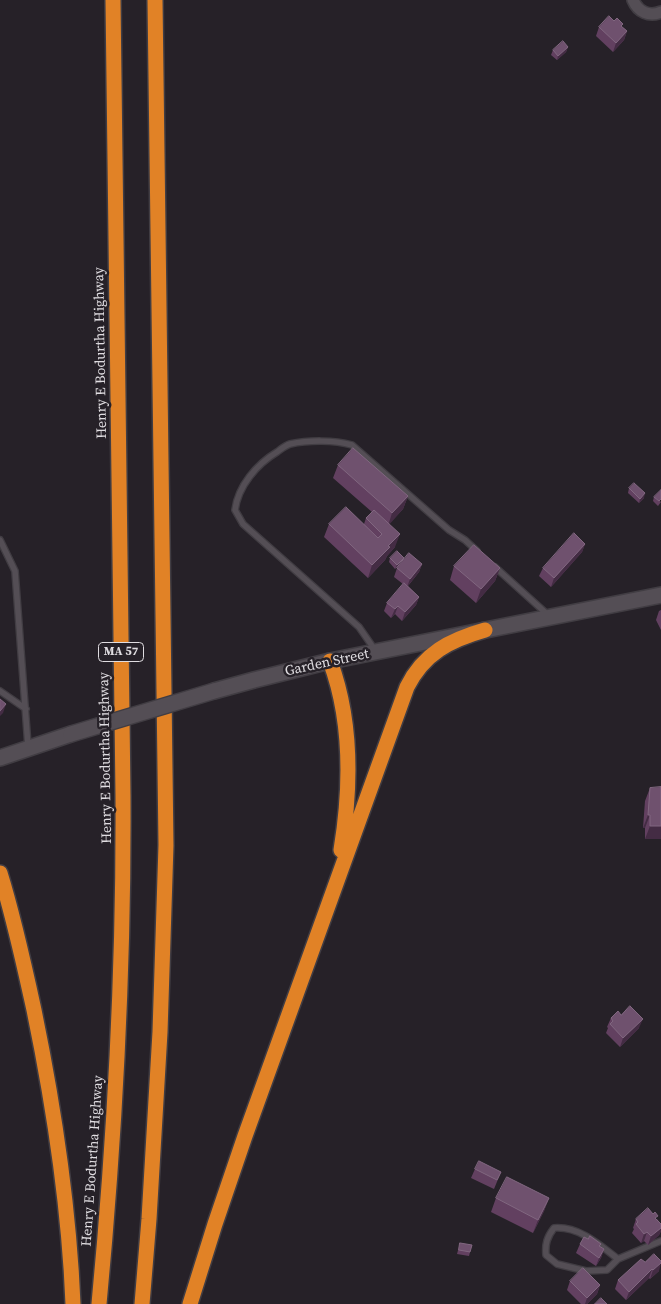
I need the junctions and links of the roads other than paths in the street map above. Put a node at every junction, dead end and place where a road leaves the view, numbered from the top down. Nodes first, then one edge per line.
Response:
1 (112, 0) edge
2 (155, 0) edge
3 (633, 0) edge
4 (661, 12) edge
5 (0, 540) edge
6 (485, 558) edge
7 (491, 564) edge
8 (661, 595) edge
9 (550, 617) junction
10 (485, 630) junction
11 (376, 652) junction
12 (330, 661) junction
13 (0, 692) edge
14 (26, 710) junction
15 (28, 747) junction
16 (0, 758) edge
17 (0, 873) edge
18 (0, 878) edge
19 (8, 898) junction
20 (324, 917) junction
21 (661, 1241) edge
22 (618, 1260) junction
23 (73, 1304) edge
24 (99, 1304) edge
25 (142, 1304) edge
26 (190, 1304) edge

1 - 24 highway, Henry E Bodurtha Highway / MA 57
2 - 25 highway, MA 57
3 - 4 street
5 - 14 lane
6 - 11 lane
7 - 9 lane
8 - 9 street, Garden Street
9 - 10 street, Garden Street
10 - 11 street, Garden Street
10 - 20 highway
11 - 12 street, Garden Street
12 - 15 street, Garden Street, bridge
12 - 20 highway
13 - 14 lane
14 - 15 lane
15 - 16 street, Garden Street
17 - 19 highway
18 - 19 highway
19 - 23 highway
20 - 26 highway
21 - 22 lane
22 - 22 lane

